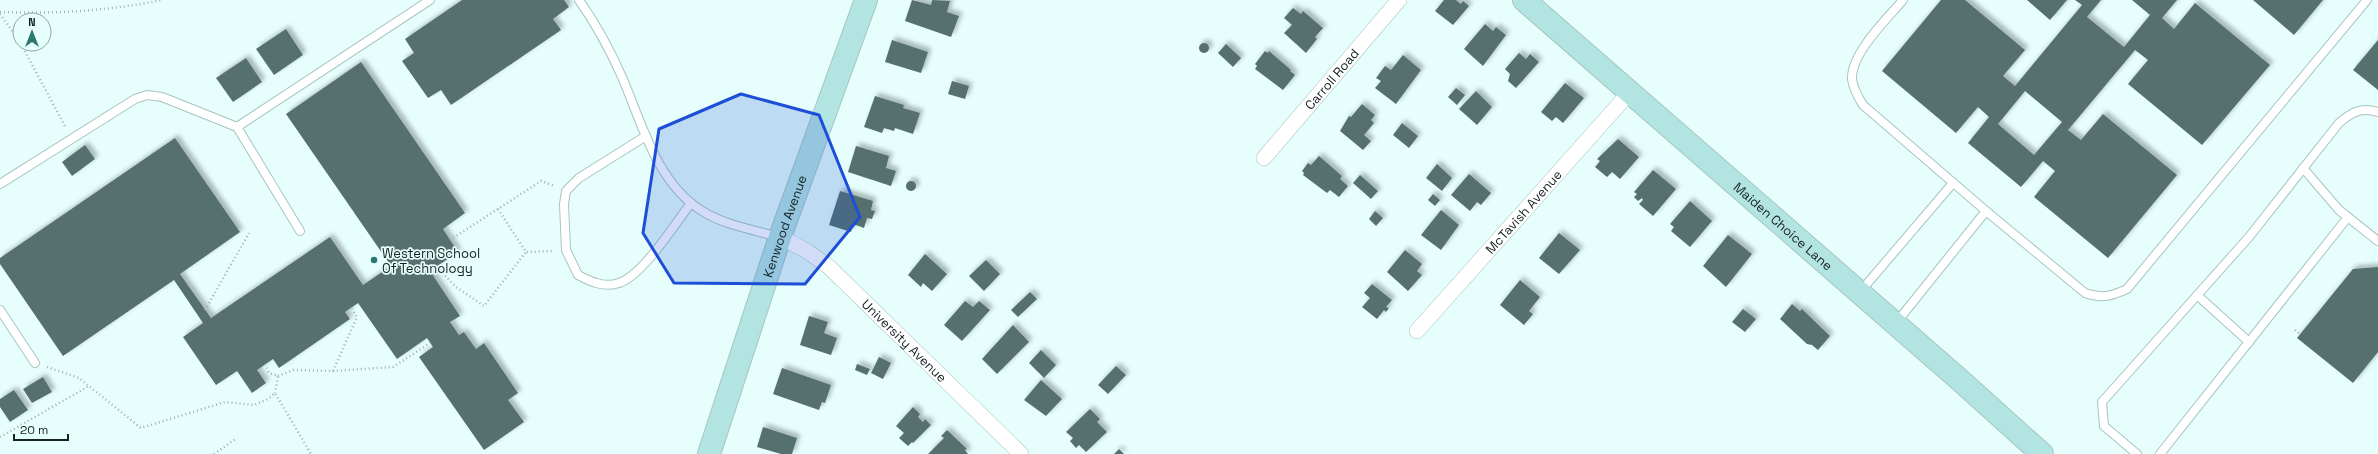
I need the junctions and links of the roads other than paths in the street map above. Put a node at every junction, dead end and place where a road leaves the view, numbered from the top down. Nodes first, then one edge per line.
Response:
1 (430, 0) edge
2 (579, 0) edge
3 (866, 0) edge
4 (1399, 0) edge
5 (1524, 0) edge
6 (1903, 0) edge
7 (2367, 0) edge
8 (1630, 92) junction
9 (2378, 112) edge
10 (237, 127) junction
11 (646, 136) junction
12 (1264, 158) dead end
13 (2303, 168) junction
14 (1953, 183) junction
15 (0, 184) edge
16 (691, 204) junction
17 (1986, 211) junction
18 (2348, 217) junction
19 (300, 231) dead end
20 (780, 237) junction
21 (2378, 241) edge
22 (1859, 292) junction
23 (2197, 295) junction
24 (0, 310) edge
25 (1895, 324) junction
26 (1417, 331) dead end
27 (2249, 342) junction
28 (35, 363) road end
29 (709, 454) edge
30 (1021, 454) edge
31 (2042, 454) edge
32 (2137, 454) edge
33 (2160, 454) edge

1 - 10 lane
2 - 11 lane
3 - 20 main road, Kenwood Avenue
4 - 12 street, Carroll Road
5 - 8 main road, Maiden Choice Lane
6 - 14 lane
7 - 17 lane
8 - 22 main road, Maiden Choice Lane
8 - 26 street, McTavish Avenue
9 - 13 lane
10 - 15 lane
10 - 19 lane
11 - 16 lane
11 - 16 lane
13 - 18 lane
13 - 23 lane
14 - 17 lane
14 - 22 lane
16 - 20 lane
17 - 25 lane
18 - 21 lane
18 - 27 lane
20 - 29 main road, Kenwood Avenue
20 - 30 street, University Avenue
22 - 25 main road, Maiden Choice Lane
23 - 27 lane
23 - 32 lane
24 - 28 lane
25 - 31 main road, Maiden Choice Lane
27 - 33 lane

